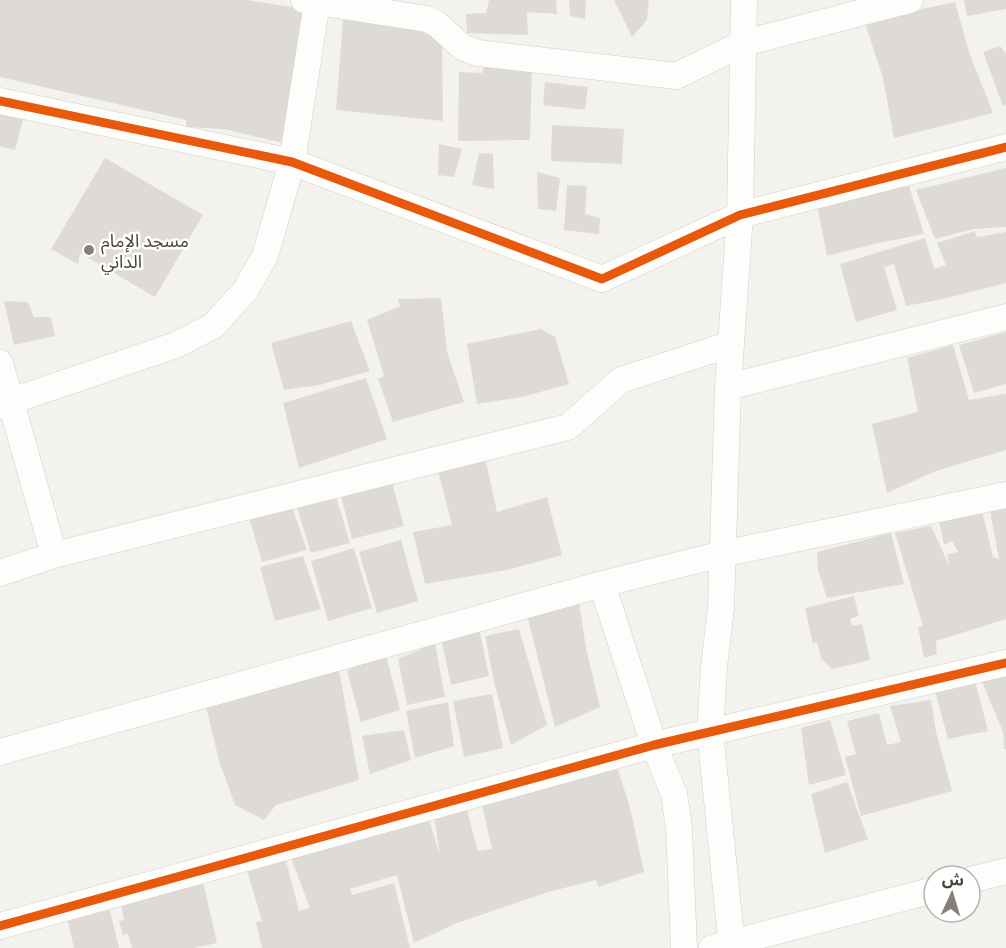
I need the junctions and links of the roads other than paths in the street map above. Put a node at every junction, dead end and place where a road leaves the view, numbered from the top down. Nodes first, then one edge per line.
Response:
1 (744, 0) edge
2 (910, 0) edge
3 (319, 1) edge
4 (744, 42) junction
5 (0, 101) edge
6 (1006, 147) edge
7 (292, 162) junction
8 (740, 215) junction
9 (1006, 317) edge
10 (731, 344) junction
11 (0, 363) edge
12 (728, 387) junction
13 (5, 404) edge
14 (1006, 495) edge
15 (722, 554) junction
16 (54, 555) junction
17 (0, 573) edge
18 (602, 584) junction
19 (1006, 663) edge
20 (710, 731) junction
21 (654, 745) junction
22 (0, 752) edge
23 (1006, 871) edge
24 (982, 877) edge
25 (922, 893) edge
26 (0, 926) edge
27 (0, 942) edge
28 (725, 946) edge
29 (2, 948) edge
30 (684, 948) edge

1 - 4 street
2 - 4 street
3 - 4 street
3 - 7 street
4 - 8 street
5 - 7 street
6 - 8 street
7 - 8 street
7 - 13 street
8 - 10 street
9 - 12 street
10 - 12 street
10 - 16 street
11 - 13 street
12 - 15 street
13 - 16 street
14 - 15 street
15 - 18 street
15 - 20 street
16 - 17 street
18 - 21 street
18 - 22 street
19 - 20 street
20 - 21 street
20 - 28 street
21 - 26 street
21 - 30 street
23 - 24 street
25 - 28 street
27 - 29 street

